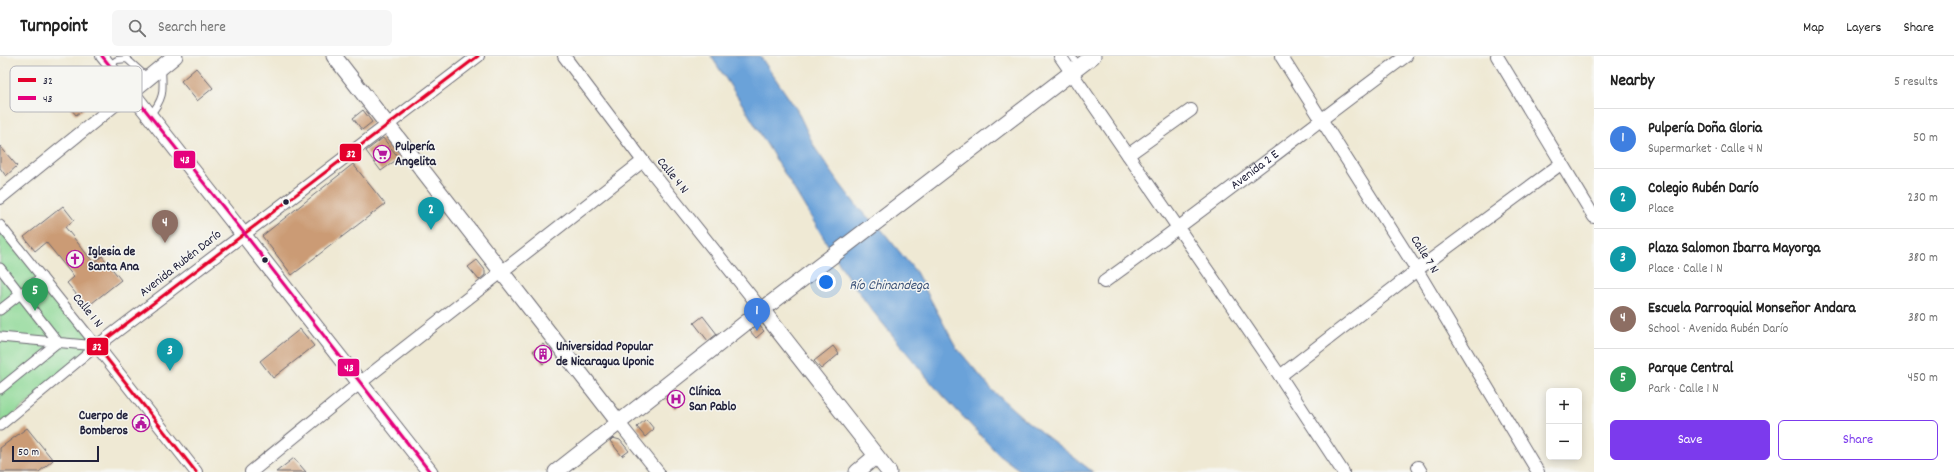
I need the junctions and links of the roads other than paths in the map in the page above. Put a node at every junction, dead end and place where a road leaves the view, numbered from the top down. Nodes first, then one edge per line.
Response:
1 (334, 56) edge
2 (478, 56) edge
3 (564, 56) edge
4 (1060, 56) edge
5 (1093, 56) edge
6 (1281, 56) edge
7 (1406, 56) edge
8 (1497, 56) edge
9 (127, 57) edge
10 (170, 59) edge
11 (106, 60) edge
12 (1075, 65) edge
13 (136, 66) edge
14 (142, 72) edge
15 (148, 78) junction
16 (142, 83) edge
17 (142, 106) edge
18 (1191, 110) dead end
19 (106, 112) edge
20 (150, 116) junction
21 (1321, 119) junction
22 (387, 125) junction
23 (1128, 155) junction
24 (643, 161) junction
25 (1562, 163) junction
26 (0, 198) edge
27 (1594, 217) edge
28 (0, 225) edge
29 (1178, 229) junction
30 (244, 233) junction
31 (0, 268) edge
32 (1416, 270) junction
33 (502, 271) junction
34 (42, 277) junction
35 (1104, 282) dead end
36 (20, 294) junction
37 (0, 310) edge
38 (762, 310) junction
39 (0, 337) edge
40 (58, 342) junction
41 (97, 346) junction
42 (1280, 376) junction
43 (361, 382) junction
44 (1, 385) edge
45 (619, 423) junction
46 (0, 426) edge
47 (876, 456) junction
48 (196, 472) edge
49 (251, 472) edge
50 (430, 472) edge
51 (556, 472) edge
52 (658, 472) edge
53 (857, 472) edge
54 (889, 472) edge
55 (1343, 472) edge
56 (1538, 472) edge

1 - 22 street
2 - 22 street, Avenida Rubén Darío
3 - 24 street, Calle 4 N
4 - 12 street
5 - 12 street
6 - 21 street, Calle 7 N
7 - 21 street, Avenida 2 E
8 - 25 street
9 - 11 lane
9 - 13 lane
10 - 15 street
10 - 20 lane
12 - 23 street
12 - 38 street
14 - 15 lane
15 - 16 street
17 - 20 street
18 - 23 street
19 - 26 street
20 - 30 street
21 - 29 street, Avenida 2 E
21 - 32 street, Calle 7 N
22 - 30 street, Avenida Rubén Darío
22 - 33 street
23 - 29 street
24 - 33 street
24 - 38 street, Calle 4 N
25 - 27 street
25 - 32 street
28 - 34 street, Calle 1 N
29 - 35 street, Avenida 2 E
29 - 42 street
30 - 41 street, Avenida Rubén Darío
30 - 43 street
31 - 36 street
32 - 42 street
32 - 56 street, Calle 7 N
33 - 43 street
33 - 45 street
34 - 36 street
34 - 41 street, Calle 1 N
36 - 37 street
36 - 40 street
38 - 45 street
38 - 47 street
39 - 40 street
40 - 41 street
40 - 44 street
41 - 46 street, Avenida Rubén Darío
41 - 48 street, Calle 1 N
42 - 55 street
43 - 49 street
43 - 50 street
45 - 51 street
45 - 52 street
47 - 53 street
47 - 54 street

